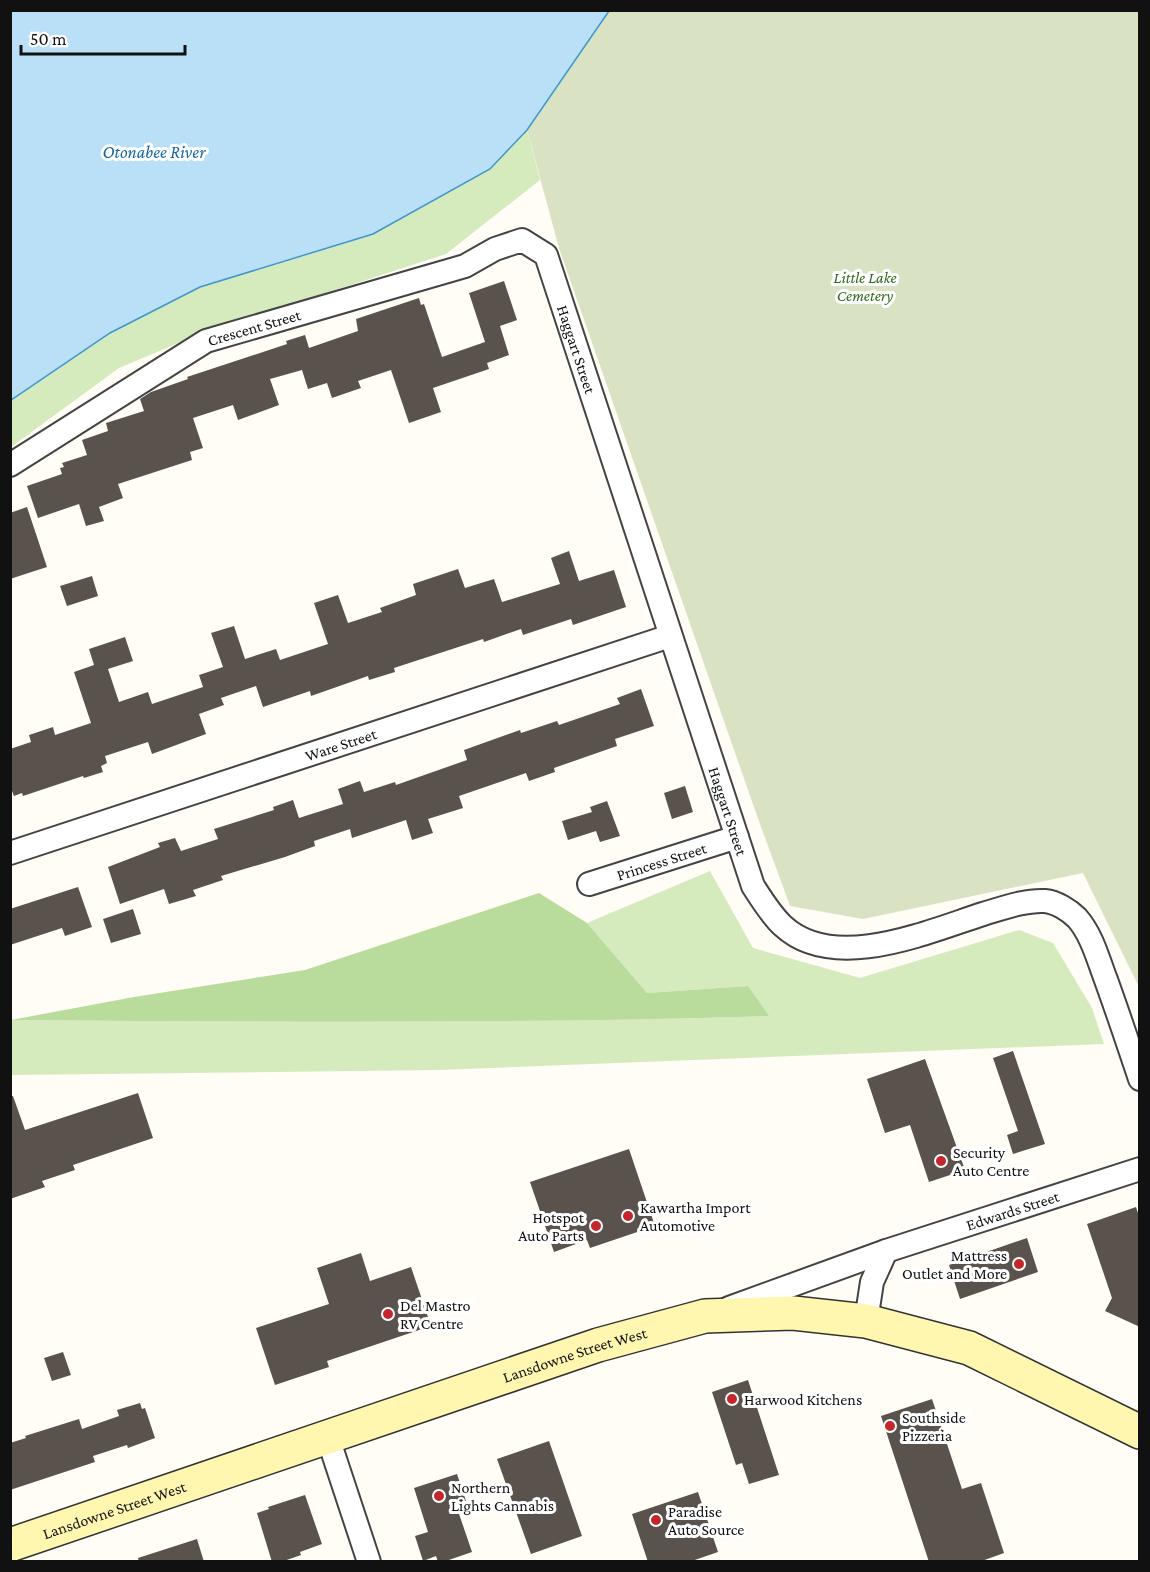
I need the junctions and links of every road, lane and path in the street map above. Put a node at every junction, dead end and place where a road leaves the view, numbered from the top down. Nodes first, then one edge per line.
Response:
1 (522, 240) joint
2 (10, 465) edge
3 (670, 636) junction
4 (737, 837) junction
5 (10, 853) edge
6 (589, 884) dead end
7 (1140, 1079) edge
8 (1140, 1169) edge
9 (886, 1251) junction
10 (705, 1316) junction
11 (866, 1321) junction
12 (1140, 1432) edge
13 (328, 1438) junction
14 (10, 1545) edge
15 (369, 1562) edge

1 - 2 street, Crescent Street
1 - 3 street, Haggart Street
3 - 4 street, Haggart Street
3 - 5 street, Ware Street
4 - 6 street, Princess Street
4 - 7 street, Haggart Street
8 - 9 street, Edwards Street
9 - 10 street, Edwards Street
9 - 11 street
10 - 11 main road, Lansdowne Street West
10 - 13 main road, Lansdowne Street West
11 - 12 main road, Lansdowne Street West
13 - 14 main road, Lansdowne Street West
13 - 15 street

